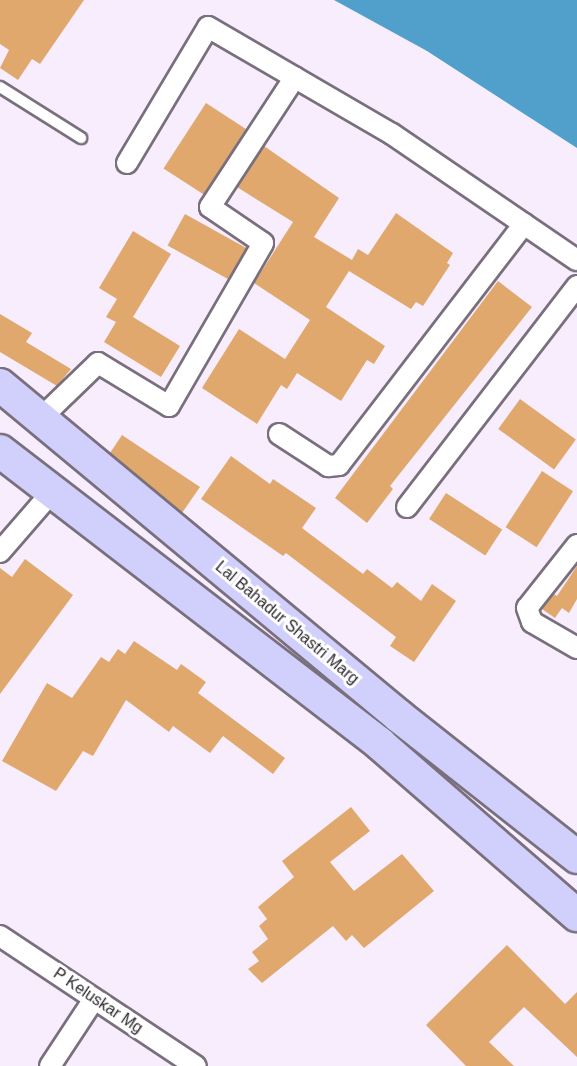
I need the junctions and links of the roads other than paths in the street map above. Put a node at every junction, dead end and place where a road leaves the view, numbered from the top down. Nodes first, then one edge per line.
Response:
1 (295, 77) junction
2 (0, 87) edge
3 (81, 138) dead end
4 (127, 163) dead end
5 (524, 224) junction
6 (577, 260) edge
7 (577, 286) edge
8 (0, 385) edge
9 (47, 423) junction
10 (279, 434) dead end
11 (0, 451) edge
12 (25, 471) junction
13 (52, 492) junction
14 (407, 507) dead end
15 (577, 545) edge
16 (0, 552) edge
17 (577, 648) edge
18 (400, 717) junction
19 (380, 744) junction
20 (577, 857) edge
21 (577, 915) edge
22 (1, 938) edge
23 (94, 999) junction
24 (50, 1066) edge
25 (196, 1066) edge

1 - 4 street
1 - 5 street
1 - 9 street
2 - 3 lane
5 - 6 street
5 - 10 street
7 - 14 street
8 - 9 main road, Lal Bahadur Shastri Marg
9 - 12 main road
9 - 18 main road, Lal Bahadur Shastri Marg
11 - 12 main road
12 - 13 main road
13 - 16 street
13 - 19 main road
15 - 17 street
18 - 19 main road
18 - 20 main road, Lal Bahadur Shastri Marg
19 - 21 main road
22 - 23 street, P Keluskar Mg
23 - 24 street
23 - 25 street, P Keluskar Mg

